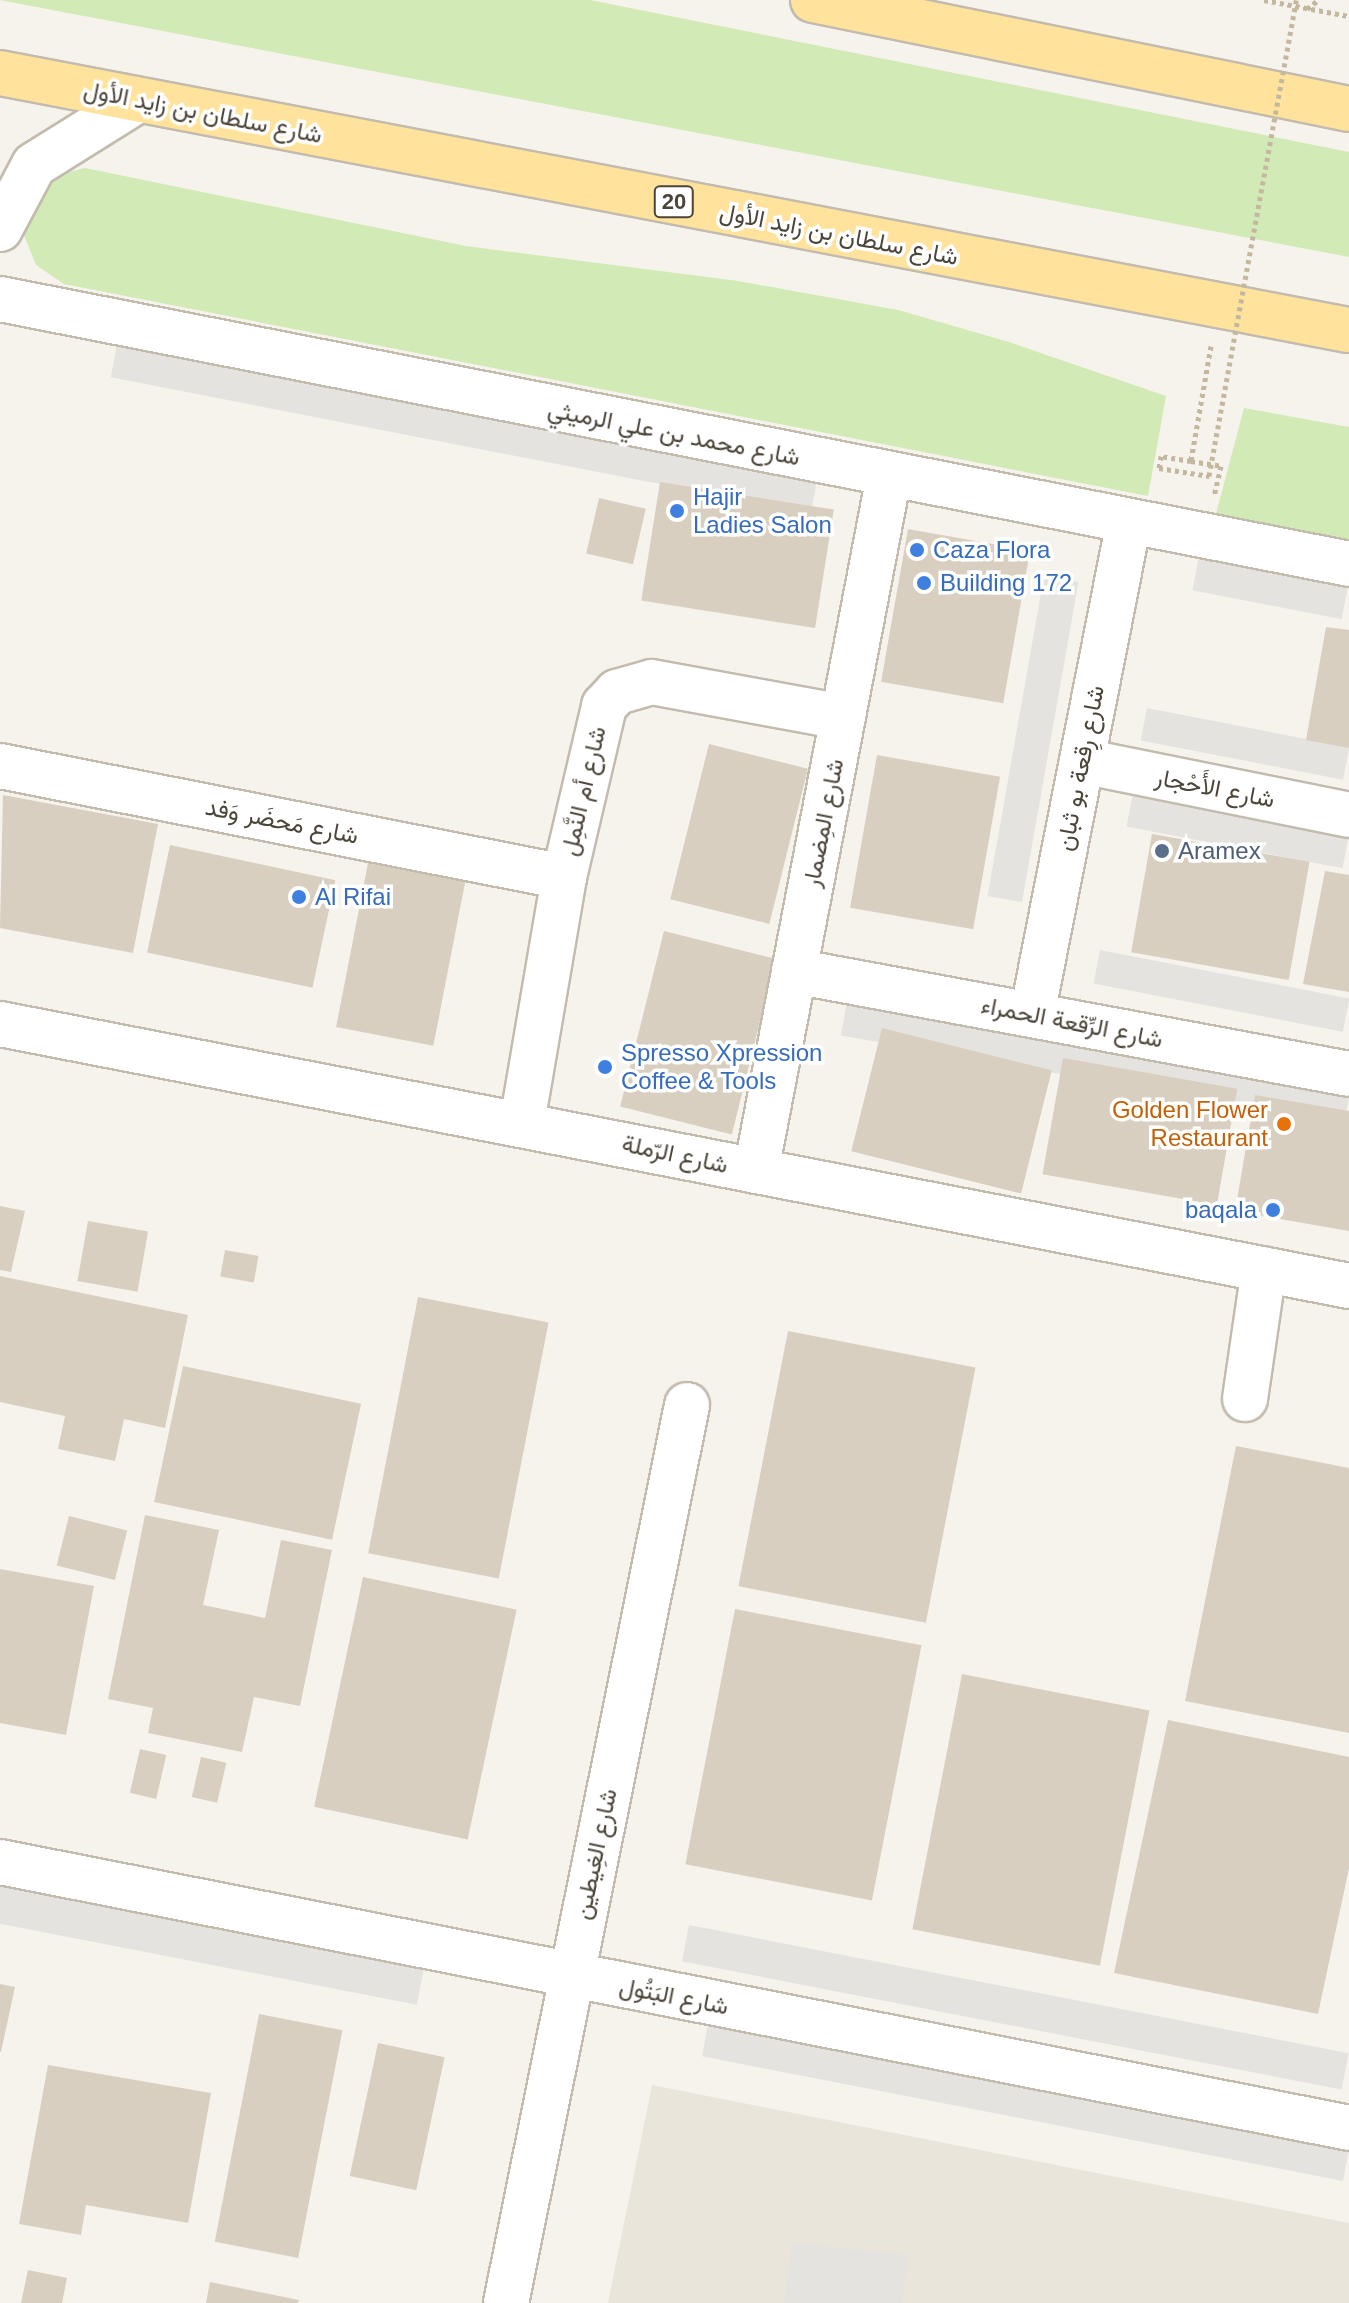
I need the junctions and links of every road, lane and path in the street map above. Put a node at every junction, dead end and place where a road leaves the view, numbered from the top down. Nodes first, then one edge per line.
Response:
1 (813, 0) edge
2 (1264, 0) edge
3 (1296, 0) edge
4 (1318, 0) edge
5 (1307, 9) junction
6 (1349, 16) edge
7 (0, 73) edge
8 (138, 100) junction
9 (1349, 109) edge
10 (0, 229) edge
11 (0, 299) edge
12 (1218, 305) junction
13 (1349, 330) edge
14 (1191, 461) junction
15 (889, 476) junction
16 (1129, 521) junction
17 (1205, 536) junction
18 (1349, 564) edge
19 (843, 717) junction
20 (1082, 761) junction
21 (0, 766) edge
22 (1349, 815) edge
23 (564, 877) junction
24 (794, 971) junction
25 (1032, 1015) junction
26 (0, 1024) edge
27 (1349, 1074) edge
28 (522, 1123) junction
29 (756, 1171) junction
30 (1264, 1269) junction
31 (1349, 1286) edge
32 (1245, 1399) dead end
33 (687, 1405) dead end
34 (0, 1862) edge
35 (570, 1976) junction
36 (1349, 2128) edge
37 (506, 2303) edge

1 - 9 main road
2 - 5 path
3 - 14 path, bridge
4 - 5 path
5 - 6 path
7 - 8 main road, شارع سلطان بن زايد الأول / 20
8 - 10 street
8 - 12 main road, شارع سلطان بن زايد الأول / 20
11 - 15 street, شارع محمد بن علي الرميثي
12 - 13 main road, شارع سلطان بن زايد الأول / 20
12 - 14 path
14 - 17 path
15 - 16 street, شارع محمد بن علي الرميثي
15 - 19 street, شارع المِضمار
16 - 17 street, شارع محمد بن علي الرميثي
16 - 20 street, شارع رِقعة بو ثبان
17 - 18 street, شارع محمد بن علي الرميثي
19 - 23 street, شارع أم النَّمِل
19 - 24 street, شارع المِضمار
20 - 22 street, شارع الأَحْجار
20 - 25 street, شارع رِقعة بو ثبان
21 - 23 street, شارع مَحضَر وَفد
23 - 28 street, شارع أم النَّمِل
24 - 25 street, شارع الرِّقعة الحمراء
24 - 29 street, شارع المِضمار
25 - 27 street, شارع الرِّقعة الحمراء
26 - 28 street, شارع الرّملة
28 - 29 street, شارع الرّملة
29 - 30 street, شارع الرّملة
30 - 31 street, شارع الرّملة
30 - 32 street
33 - 35 street, شارع الغِيطين
34 - 35 street, شارع البَتُول
35 - 36 street, شارع البَتُول
35 - 37 street, شارع الغِيطين

